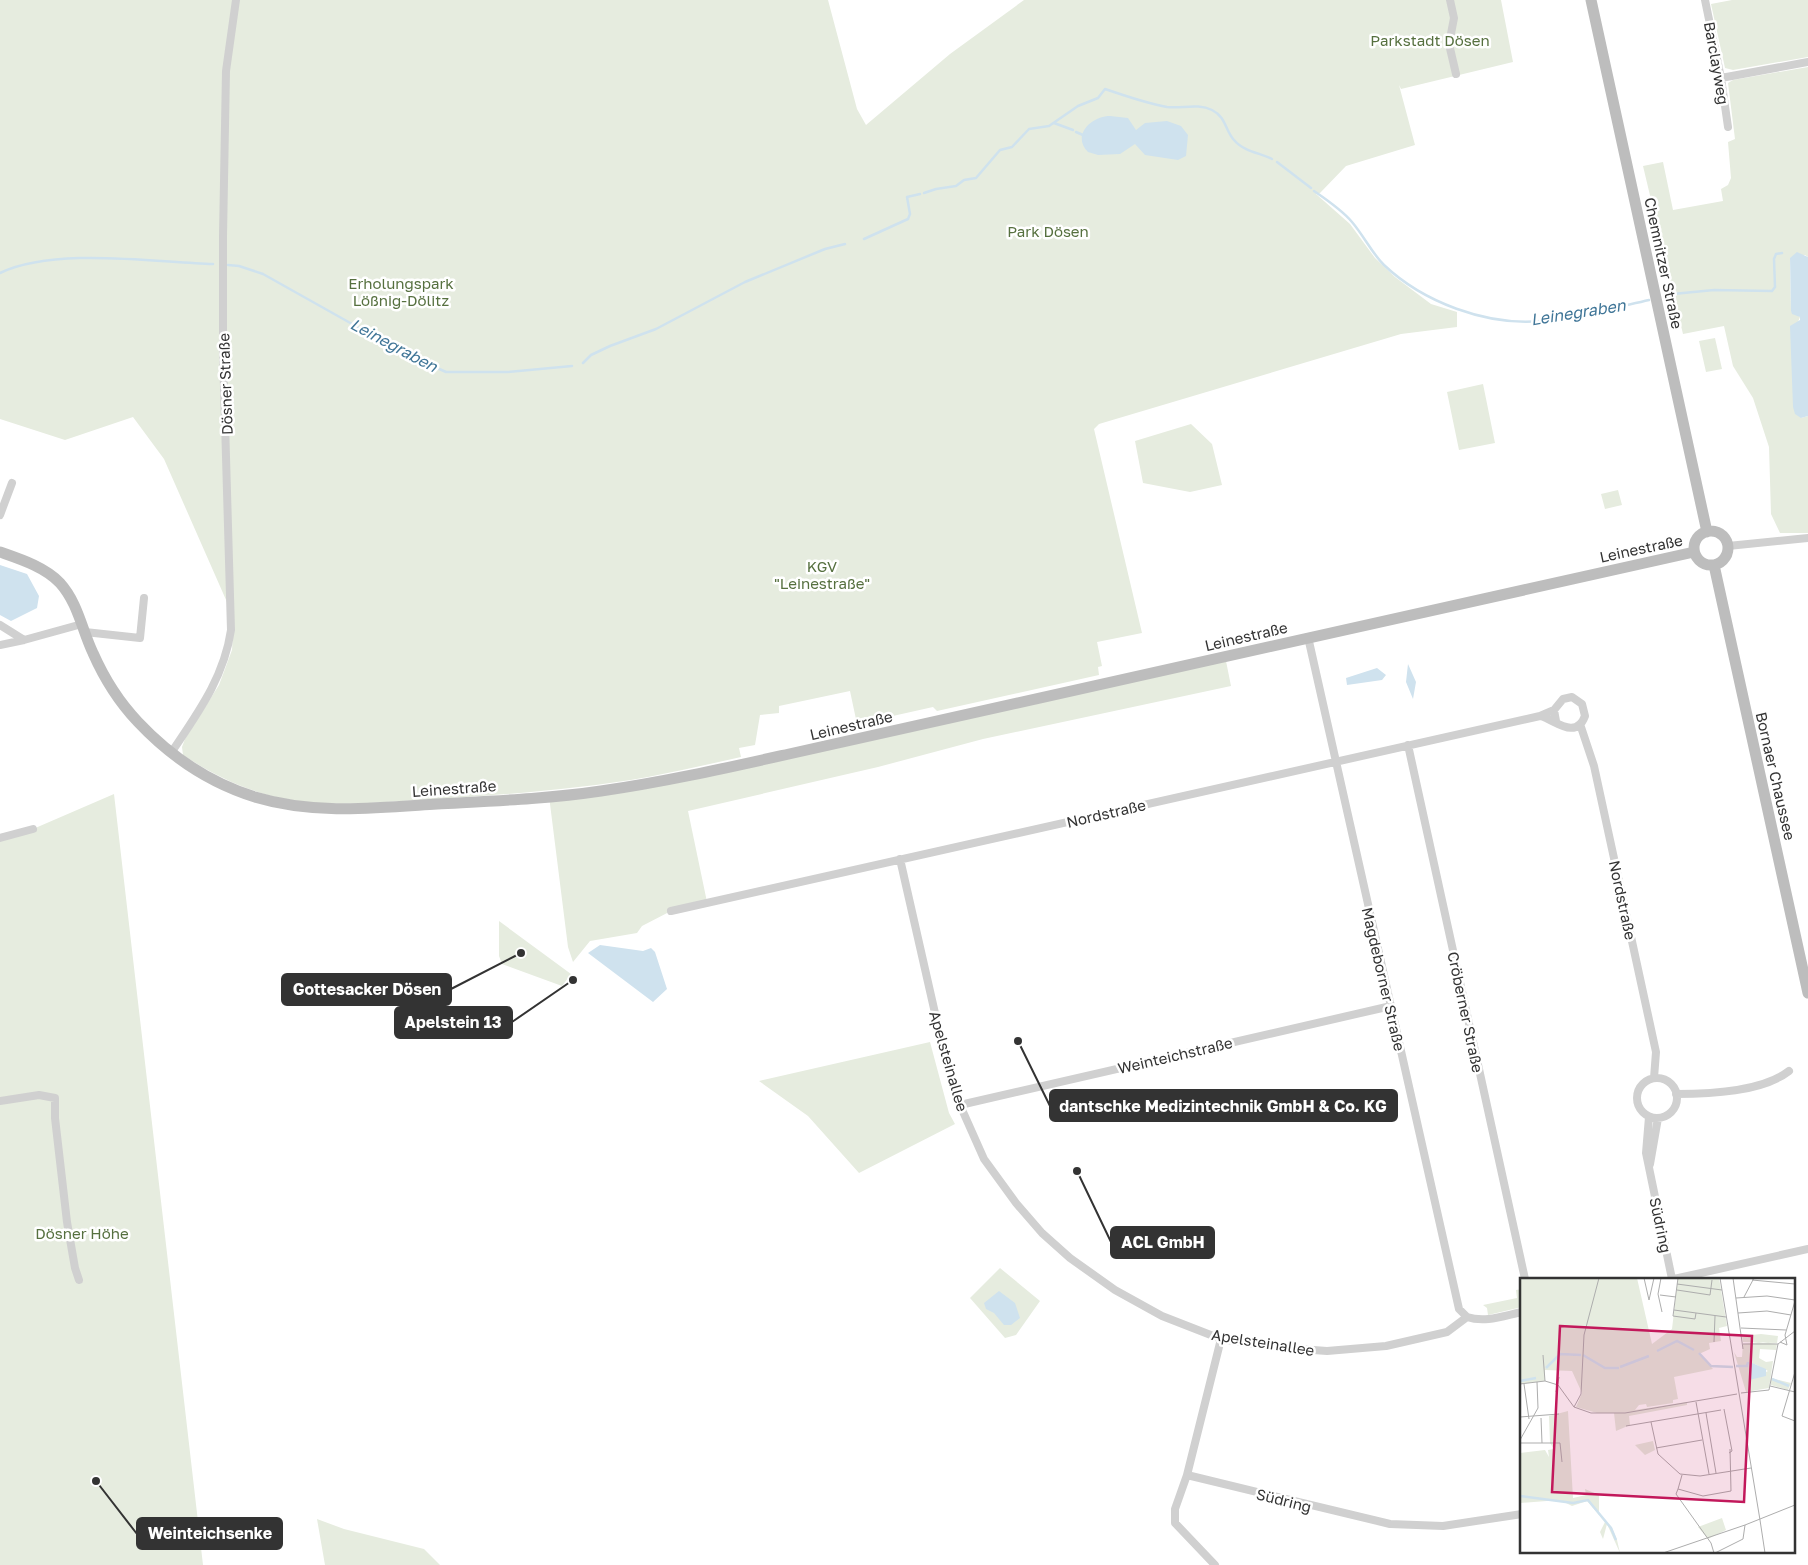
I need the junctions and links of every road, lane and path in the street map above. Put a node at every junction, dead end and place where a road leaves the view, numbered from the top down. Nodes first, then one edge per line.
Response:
1 (236, 0) edge
2 (1450, 0) edge
3 (1591, 0) edge
4 (1705, 0) edge
5 (1808, 62) edge
6 (1456, 74) dead end
7 (1721, 78) junction
8 (1728, 127) dead end
9 (12, 483) dead end
10 (0, 515) edge
11 (1707, 532) junction
12 (1808, 538) edge
13 (1728, 546) junction
14 (0, 552) edge
15 (1694, 552) junction
16 (1714, 565) junction
17 (144, 598) dead end
18 (0, 626) edge
19 (83, 628) junction
20 (1308, 638) junction
21 (24, 640) junction
22 (0, 645) edge
23 (1554, 710) junction
24 (1541, 716) junction
25 (1556, 721) junction
26 (1580, 724) junction
27 (1408, 745) junction
28 (171, 753) junction
29 (1335, 761) junction
30 (33, 829) dead end
31 (0, 838) edge
32 (900, 859) junction
33 (670, 911) dead end
34 (1808, 993) edge
35 (1391, 1006) junction
36 (1789, 1071) dead end
37 (1654, 1078) junction
38 (1676, 1094) junction
39 (0, 1101) edge
40 (960, 1105) junction
41 (1648, 1117) junction
42 (1658, 1118) junction
43 (1649, 1171) junction
44 (1808, 1249) edge
45 (1525, 1278) edge
46 (1673, 1278) edge
47 (1678, 1278) edge
48 (79, 1280) dead end
49 (1520, 1312) edge
50 (1467, 1317) junction
51 (1221, 1339) junction
52 (1187, 1475) junction
53 (1520, 1514) edge
54 (1215, 1565) edge

1 - 28 street, Dösner Straße
2 - 6 street
3 - 11 main road, Chemnitzer Straße
4 - 7 street, Barclayweg
5 - 7 street
7 - 8 street, Barclayweg
9 - 10 street
11 - 13 main road
11 - 15 main road
12 - 13 street
13 - 16 main road
14 - 19 main road, Leinestraße
15 - 16 main road
15 - 20 main road, Leinestraße
16 - 34 main road, Bornaer Chaussee
17 - 19 street
18 - 21 street
19 - 21 street
19 - 28 main road, Leinestraße
20 - 28 main road, Leinestraße
20 - 29 street, Magdeborner Straße
21 - 22 street
23 - 24 street, Nordstraße
23 - 25 street
23 - 26 street, Nordstraße
24 - 25 street
24 - 27 street, Nordstraße
25 - 26 street
26 - 37 street, Nordstraße
27 - 29 street, Nordstraße
27 - 45 street, Cröberner Straße
29 - 32 street, Nordstraße
29 - 35 street, Magdeborner Straße
30 - 31 street
32 - 33 street, Nordstraße
32 - 40 street, Apelsteinallee
35 - 40 street, Weinteichstraße
35 - 50 street, Magdeborner Straße
36 - 38 street
37 - 38 street
37 - 41 street
38 - 42 street
39 - 48 street
40 - 51 street, Apelsteinallee
41 - 42 street
41 - 43 street, Südring
42 - 43 street, Südring
43 - 46 street, Südring
44 - 47 street
49 - 50 street
50 - 51 street, Apelsteinallee
51 - 52 street
52 - 53 street, Südring
52 - 54 street

